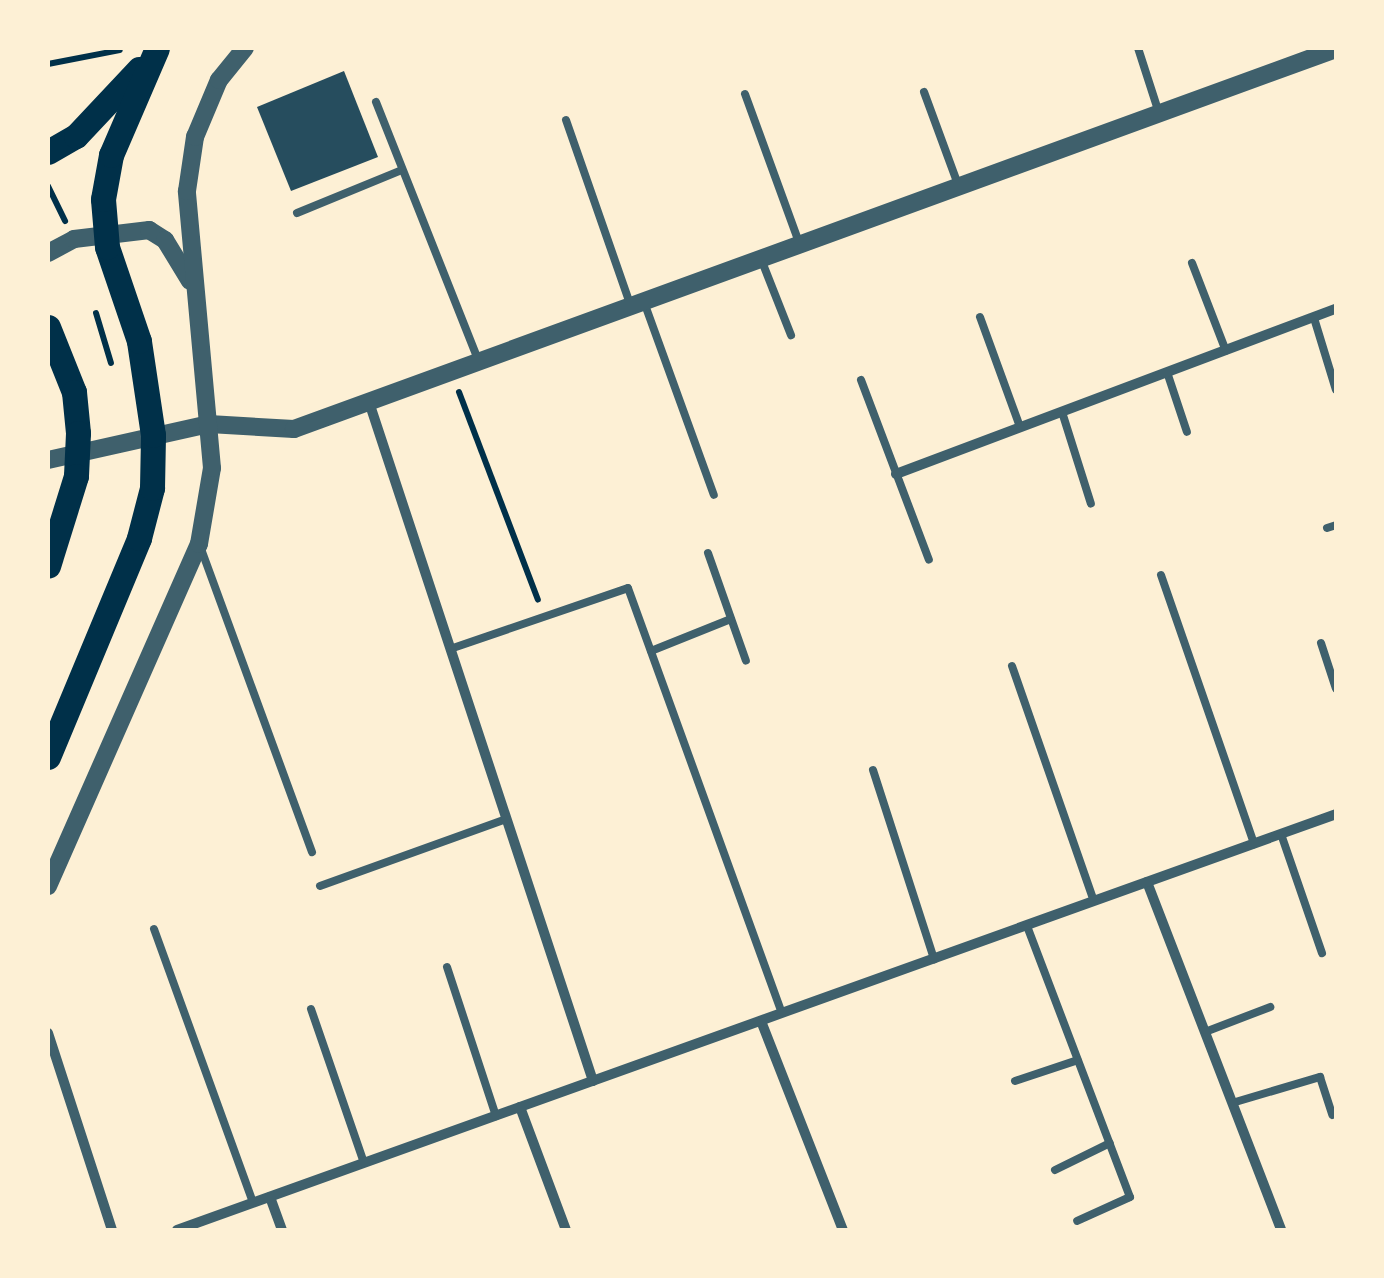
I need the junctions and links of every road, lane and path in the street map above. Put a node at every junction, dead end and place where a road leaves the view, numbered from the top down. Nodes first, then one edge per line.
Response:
1 (155, 48) edge
2 (246, 48) edge
3 (1138, 48) edge
4 (1336, 49) edge
5 (924, 92) dead end
6 (745, 94) dead end
7 (376, 102) dead end
8 (1159, 114) junction
9 (566, 120) dead end
10 (48, 152) edge
11 (402, 170) junction
12 (958, 187) junction
13 (297, 213) dead end
14 (800, 245) junction
15 (48, 253) edge
16 (761, 259) junction
17 (1192, 263) dead end
18 (193, 286) junction
19 (637, 304) junction
20 (1336, 309) edge
21 (980, 317) dead end
22 (1314, 318) junction
23 (48, 327) edge
24 (791, 335) dead end
25 (1226, 350) junction
26 (478, 362) junction
27 (451, 372) junction
28 (1167, 372) junction
29 (860, 380) dead end
30 (1336, 390) edge
31 (368, 402) junction
32 (1062, 412) junction
33 (209, 424) junction
34 (1020, 427) junction
35 (1187, 432) dead end
36 (48, 460) edge
37 (896, 474) junction
38 (714, 495) dead end
39 (1091, 504) dead end
40 (199, 544) junction
41 (708, 553) dead end
42 (929, 560) dead end
43 (48, 566) edge
44 (1160, 575) dead end
45 (544, 617) junction
46 (731, 619) junction
47 (1321, 644) dead end
48 (450, 648) junction
49 (651, 651) junction
50 (746, 662) dead end
51 (1012, 666) dead end
52 (1336, 689) edge
53 (48, 758) edge
54 (873, 770) dead end
55 (1336, 814) edge
56 (506, 819) junction
57 (1282, 834) junction
58 (1254, 844) junction
59 (312, 852) dead end
60 (1147, 882) junction
61 (48, 886) edge
62 (320, 886) dead end
63 (1094, 901) junction
64 (1027, 926) junction
65 (154, 930) dead end
66 (1322, 953) dead end
67 (934, 959) junction
68 (448, 967) dead end
69 (1270, 1007) dead end
70 (311, 1010) dead end
71 (782, 1013) junction
72 (761, 1021) junction
73 (1204, 1032) junction
74 (48, 1033) edge
75 (1078, 1060) junction
76 (593, 1081) junction
77 (1016, 1082) dead end
78 (1232, 1103) junction
79 (520, 1107) junction
80 (1332, 1114) dead end
81 (496, 1116) junction
82 (1110, 1144) junction
83 (364, 1163) junction
84 (1054, 1170) dead end
85 (270, 1197) junction
86 (253, 1203) junction
87 (1077, 1222) dead end
88 (112, 1230) edge
89 (177, 1230) edge
90 (282, 1230) edge
91 (566, 1230) edge
92 (844, 1230) edge
93 (1280, 1230) edge

1 - 10 main road
1 - 53 main road
2 - 18 street
3 - 8 lane
4 - 8 street
5 - 12 lane
6 - 14 lane
7 - 11 lane
8 - 12 street
9 - 19 lane
11 - 13 lane
11 - 26 lane
12 - 14 street
14 - 16 street
15 - 18 street
16 - 19 street
16 - 24 lane
17 - 25 lane
18 - 33 street
19 - 26 street
19 - 38 lane
20 - 22 street
21 - 34 lane
22 - 25 street
22 - 30 lane
23 - 43 main road
25 - 28 street
26 - 27 street
27 - 31 street
27 - 45 path
28 - 32 street
28 - 35 lane
29 - 37 lane
31 - 33 street
31 - 48 street
32 - 34 street
32 - 39 lane
33 - 36 street
33 - 40 street
34 - 37 street
37 - 42 lane
40 - 59 lane
40 - 61 street
41 - 46 lane
44 - 58 lane
45 - 48 lane
45 - 49 lane
46 - 49 lane
46 - 50 lane
47 - 52 lane
48 - 56 street
49 - 71 lane
51 - 63 lane
54 - 67 lane
55 - 57 street
56 - 62 lane
56 - 76 street
57 - 58 street
57 - 66 lane
58 - 60 street
60 - 63 street
60 - 73 street
63 - 64 street
64 - 67 street
64 - 75 lane
65 - 86 lane
67 - 71 street
68 - 81 lane
69 - 73 lane
70 - 83 lane
71 - 72 street
72 - 76 street
72 - 92 street
73 - 78 street
74 - 88 street
75 - 77 lane
75 - 82 lane
76 - 79 street
78 - 80 lane
78 - 93 street
79 - 81 street
79 - 91 street
81 - 83 street
82 - 84 lane
82 - 87 lane
83 - 85 street
85 - 86 street
85 - 90 street
86 - 89 street

